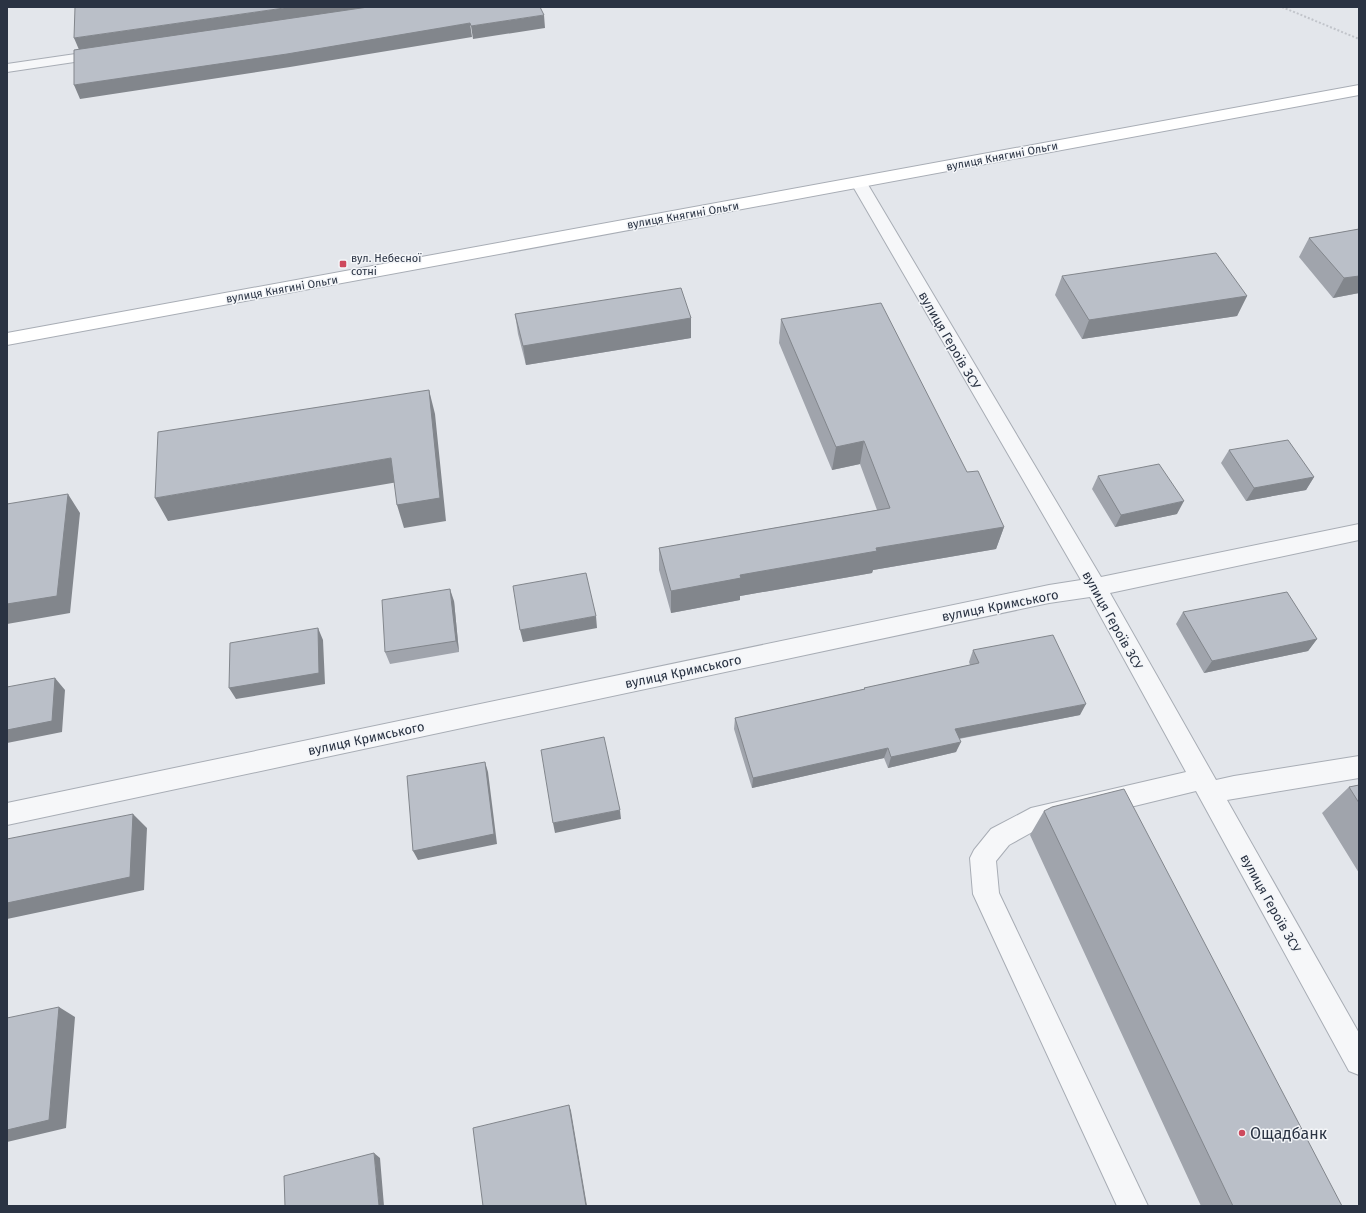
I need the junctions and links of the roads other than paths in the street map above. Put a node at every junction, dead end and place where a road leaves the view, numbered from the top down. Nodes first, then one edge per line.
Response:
1 (117, 52) edge
2 (7, 68) edge
3 (1359, 90) edge
4 (859, 183) junction
5 (7, 339) edge
6 (1359, 532) edge
7 (1096, 588) junction
8 (1359, 767) edge
9 (1206, 786) junction
10 (7, 814) edge
11 (1359, 1061) edge
12 (1133, 1206) edge

1 - 2 street
3 - 4 street, вулиця Княгині Ольги
4 - 5 street, вулиця Княгині Ольги
4 - 7 street, вулиця Героїв ЗСУ
6 - 7 street, вулиця Кримського
7 - 9 street, вулиця Героїв ЗСУ
7 - 10 street, вулиця Кримського
8 - 9 street
9 - 11 street, вулиця Героїв ЗСУ
9 - 12 street

